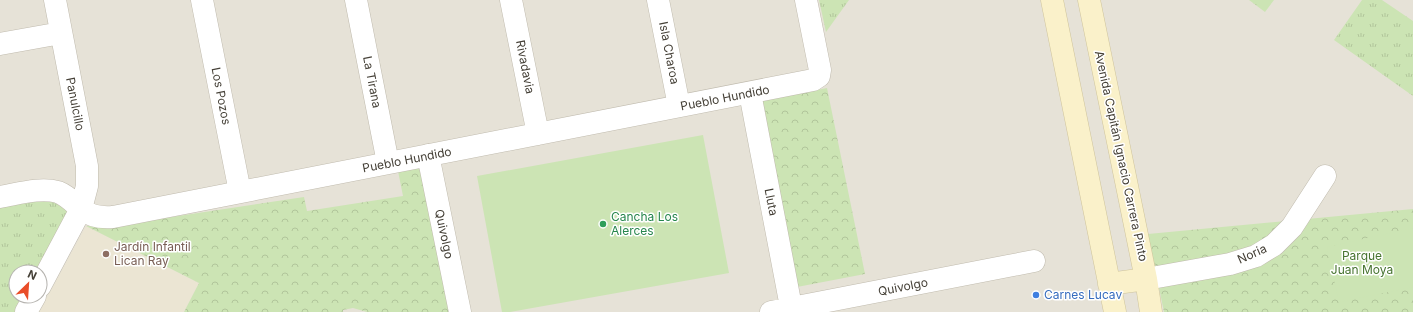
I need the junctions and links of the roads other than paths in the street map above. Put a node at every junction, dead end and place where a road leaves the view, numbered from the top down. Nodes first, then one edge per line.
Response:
1 (55, 0) edge
2 (202, 0) edge
3 (356, 0) edge
4 (511, 0) edge
5 (658, 0) edge
6 (806, 0) edge
7 (1052, 0) edge
8 (1089, 0) edge
9 (61, 33) junction
10 (0, 44) edge
11 (750, 93) junction
12 (679, 106) junction
13 (538, 134) junction
14 (428, 156) junction
15 (388, 163) junction
16 (1325, 176) dead end
17 (240, 192) junction
18 (0, 197) edge
19 (81, 209) junction
20 (1034, 260) dead end
21 (48, 271) edge
22 (1146, 278) junction
23 (1109, 284) junction
24 (785, 311) edge
25 (460, 312) edge
26 (1115, 312) edge
27 (1151, 312) edge

1 - 9 street, Panulcillo
2 - 17 street, Los Pozos
3 - 15 street, La Tirana
4 - 13 street, Rivadavia
5 - 12 street, Isla Charoa
6 - 11 street, Pueblo Hundido
7 - 23 street
8 - 22 street, Avenida Capitán Ignacio Carrera Pinto
9 - 10 street
9 - 19 street, Panulcillo
11 - 12 street, Pueblo Hundido
11 - 24 street, Lluta
12 - 13 street, Pueblo Hundido
13 - 14 street, Pueblo Hundido
14 - 15 street, Pueblo Hundido
14 - 25 street, Quivolgo
15 - 17 street, Pueblo Hundido
16 - 22 street, Noria
17 - 19 street, Pueblo Hundido
18 - 19 street, Pueblo Hundido
19 - 21 street, Panulcillo
20 - 24 street, Quivolgo
22 - 23 street
22 - 27 street, Avenida Capitán Ignacio Carrera Pinto
23 - 26 street

